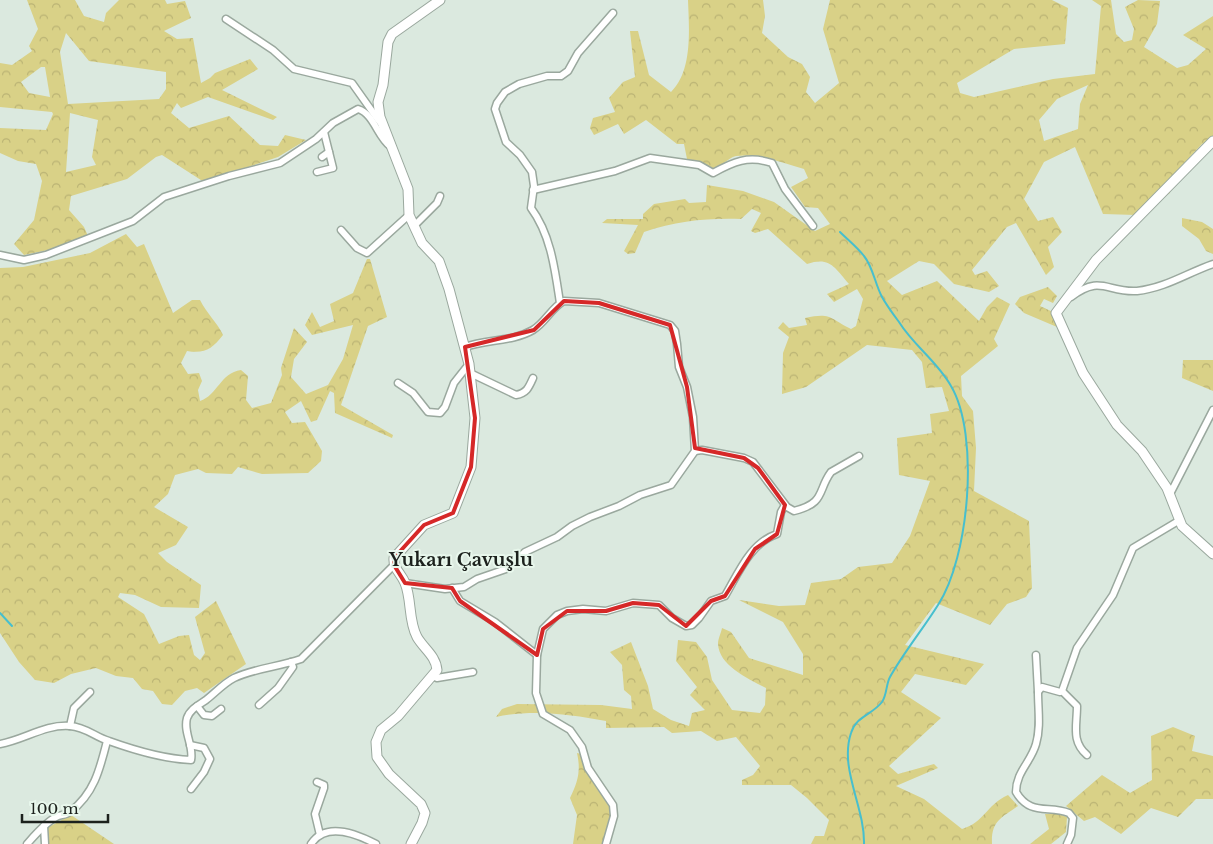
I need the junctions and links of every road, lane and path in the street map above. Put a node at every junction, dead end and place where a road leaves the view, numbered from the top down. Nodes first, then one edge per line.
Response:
1 (440, 0) edge
2 (613, 13) dead end
3 (226, 19) dead end
4 (324, 132) junction
5 (387, 133) junction
6 (1213, 141) edge
7 (393, 149) junction
8 (329, 152) junction
9 (322, 157) dead end
10 (317, 172) dead end
11 (534, 190) junction
12 (440, 196) dead end
13 (409, 215) junction
14 (414, 226) junction
15 (813, 226) dead end
16 (341, 230) dead end
17 (0, 255) edge
18 (1213, 264) edge
19 (1065, 301) junction
20 (560, 303) junction
21 (465, 347) junction
22 (470, 368) junction
23 (533, 378) dead end
24 (398, 383) dead end
25 (1213, 410) edge
26 (695, 451) junction
27 (860, 456) dead end
28 (1170, 494) junction
29 (785, 505) junction
30 (1180, 520) junction
31 (1213, 554) edge
32 (394, 565) junction
33 (405, 583) junction
34 (452, 588) junction
35 (537, 655) junction
36 (1036, 655) dead end
37 (291, 662) junction
38 (473, 672) dead end
39 (432, 676) junction
40 (1062, 691) junction
41 (90, 692) dead end
42 (1038, 692) junction
43 (259, 705) dead end
44 (197, 706) junction
45 (222, 708) dead end
46 (70, 726) junction
47 (107, 741) junction
48 (0, 744) edge
49 (190, 745) junction
50 (1087, 755) dead end
51 (316, 782) dead end
52 (191, 789) dead end
53 (44, 826) junction
54 (320, 836) junction
55 (27, 844) edge
56 (45, 844) edge
57 (312, 844) edge
58 (376, 844) edge
59 (411, 844) edge
60 (606, 844) edge
61 (1067, 844) edge

1 - 5 street
2 - 11 street
3 - 5 street
4 - 7 street
4 - 8 street
4 - 17 street
5 - 7 street
6 - 19 street
7 - 13 street
8 - 9 street
8 - 10 street
11 - 15 street
11 - 20 street
12 - 14 street
13 - 14 street
13 - 16 street
14 - 21 street
18 - 19 street
19 - 28 street
20 - 21 street
20 - 26 street
21 - 22 street
22 - 23 street
22 - 24 street
22 - 32 street
25 - 28 street
26 - 29 street
26 - 34 street
27 - 29 street
28 - 30 street
29 - 35 street
30 - 31 street
30 - 40 street
32 - 33 street
32 - 37 street
33 - 34 street
33 - 39 street
34 - 35 street
35 - 60 street
36 - 42 street
37 - 43 street
37 - 44 street
38 - 39 street
39 - 59 street
40 - 42 street
40 - 50 street
41 - 46 street
42 - 61 street
44 - 45 street
44 - 49 street
46 - 47 street
46 - 48 street
47 - 49 street
47 - 53 street
49 - 52 street
51 - 54 street
53 - 55 street
53 - 56 street
54 - 57 street
54 - 58 street

